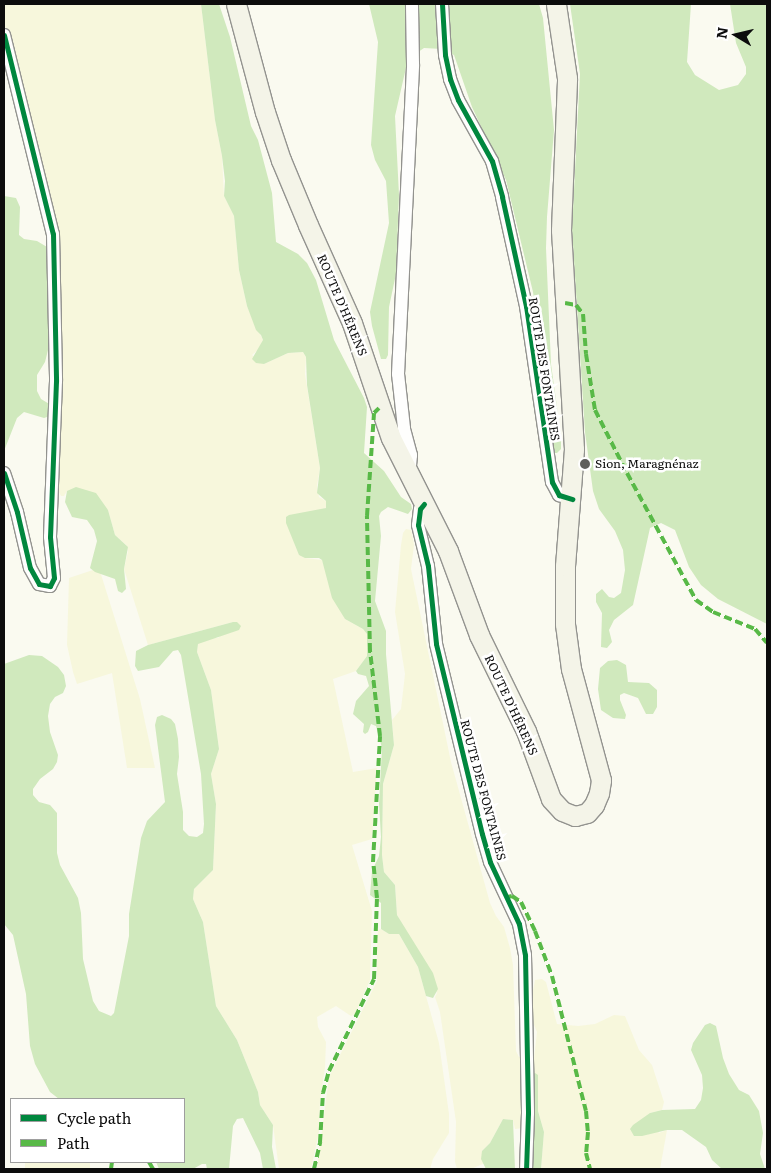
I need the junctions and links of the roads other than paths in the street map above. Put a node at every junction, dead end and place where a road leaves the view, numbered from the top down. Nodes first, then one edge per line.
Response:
1 (236, 4) edge
2 (412, 4) edge
3 (442, 4) edge
4 (556, 4) edge
5 (4, 35) edge
6 (405, 468) junction
7 (4, 473) edge
8 (572, 499) junction
9 (424, 504) junction
10 (526, 1169) edge

1 - 6 main road, ROUTE D'HÉRENS
2 - 6 street
3 - 8 street, ROUTE DES FONTAINES
4 - 8 main road, ROUTE D'HÉRENS
5 - 7 street
6 - 9 main road, ROUTE D'HÉRENS
8 - 9 main road, ROUTE D'HÉRENS
9 - 10 street, ROUTE DES FONTAINES

